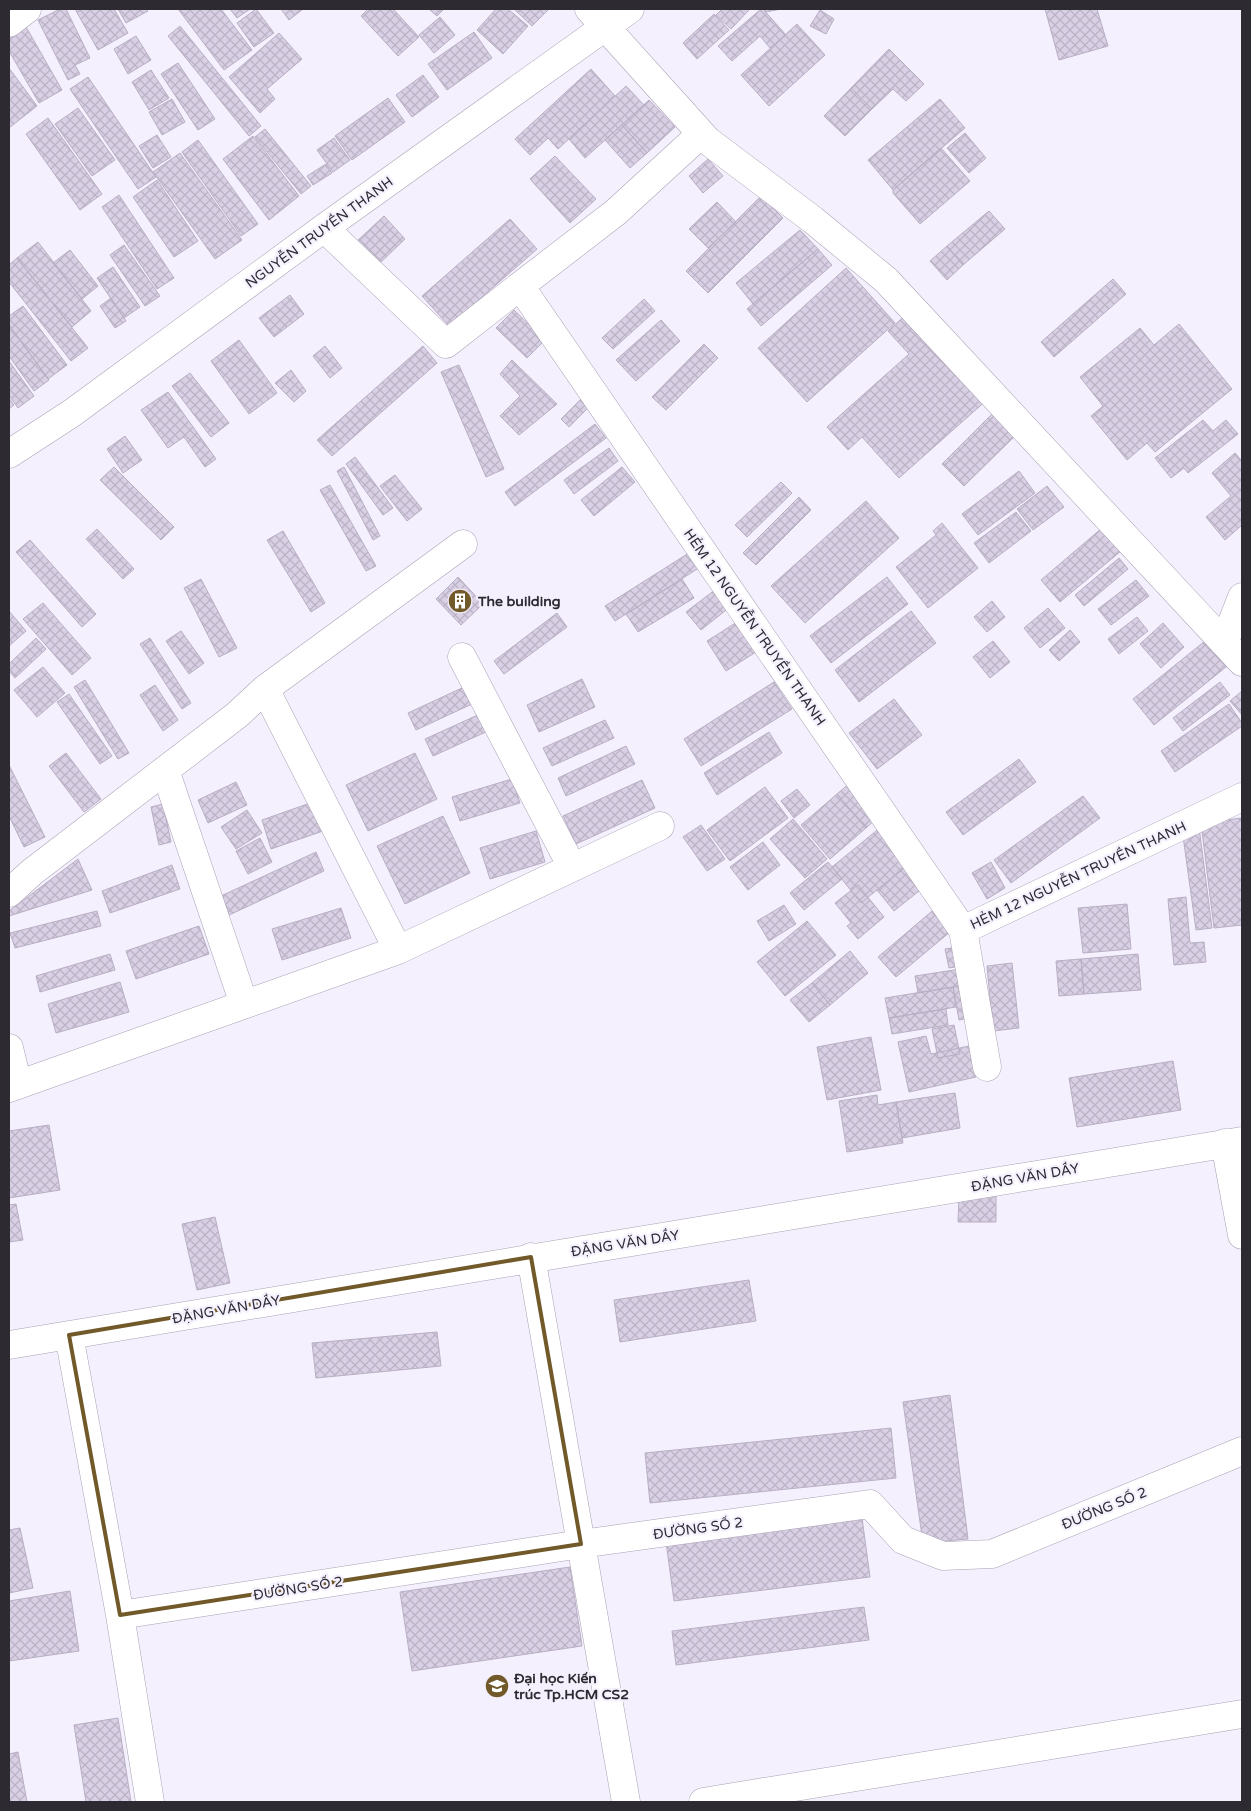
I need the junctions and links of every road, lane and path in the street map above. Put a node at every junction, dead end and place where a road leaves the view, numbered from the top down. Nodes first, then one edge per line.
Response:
1 (27, 9) edge
2 (630, 9) edge
3 (596, 17) edge
4 (9, 23) edge
5 (701, 134) junction
6 (324, 228) junction
7 (520, 286) junction
8 (9, 454) edge
9 (463, 544) dead end
10 (1242, 597) edge
11 (1233, 652) edge
12 (462, 657) dead end
13 (265, 690) junction
14 (165, 770) junction
15 (1242, 797) edge
16 (660, 826) dead end
17 (572, 868) junction
18 (9, 893) edge
19 (963, 930) junction
20 (398, 950) junction
21 (244, 1004) junction
22 (9, 1048) edge
23 (987, 1067) dead end
24 (13, 1087) edge
25 (1234, 1142) edge
26 (1242, 1235) edge
27 (531, 1257) junction
28 (69, 1335) junction
29 (9, 1344) edge
30 (1242, 1451) edge
31 (581, 1544) junction
32 (120, 1615) junction
33 (1242, 1714) edge
34 (150, 1802) edge
35 (626, 1802) edge
36 (703, 1802) edge

1 - 4 street
2 - 3 street, NGUYỄN TRUYỀN THANH
3 - 5 street
3 - 6 street, NGUYỄN TRUYỀN THANH
5 - 7 street
5 - 11 street
6 - 7 street
6 - 8 street, NGUYỄN TRUYỀN THANH
7 - 19 street, HẺM 12 NGUYỄN TRUYỀN THANH
9 - 13 street
10 - 11 street
12 - 17 street
13 - 14 street
13 - 20 street
14 - 18 street
14 - 21 street
15 - 19 street, HẺM 12 NGUYỄN TRUYỀN THANH
16 - 17 street
17 - 20 street
19 - 23 street
20 - 21 street
21 - 24 street
22 - 24 street
25 - 26 street
25 - 27 street, ĐẶNG VĂN DẦY
27 - 28 street, ĐẶNG VĂN DẦY
27 - 31 street
28 - 29 street, ĐẶNG VĂN DẦY
28 - 32 street
30 - 31 street, ĐƯỜNG SỐ 2
31 - 32 street, ĐƯỜNG SỐ 2
31 - 35 street
32 - 34 street
33 - 36 street

